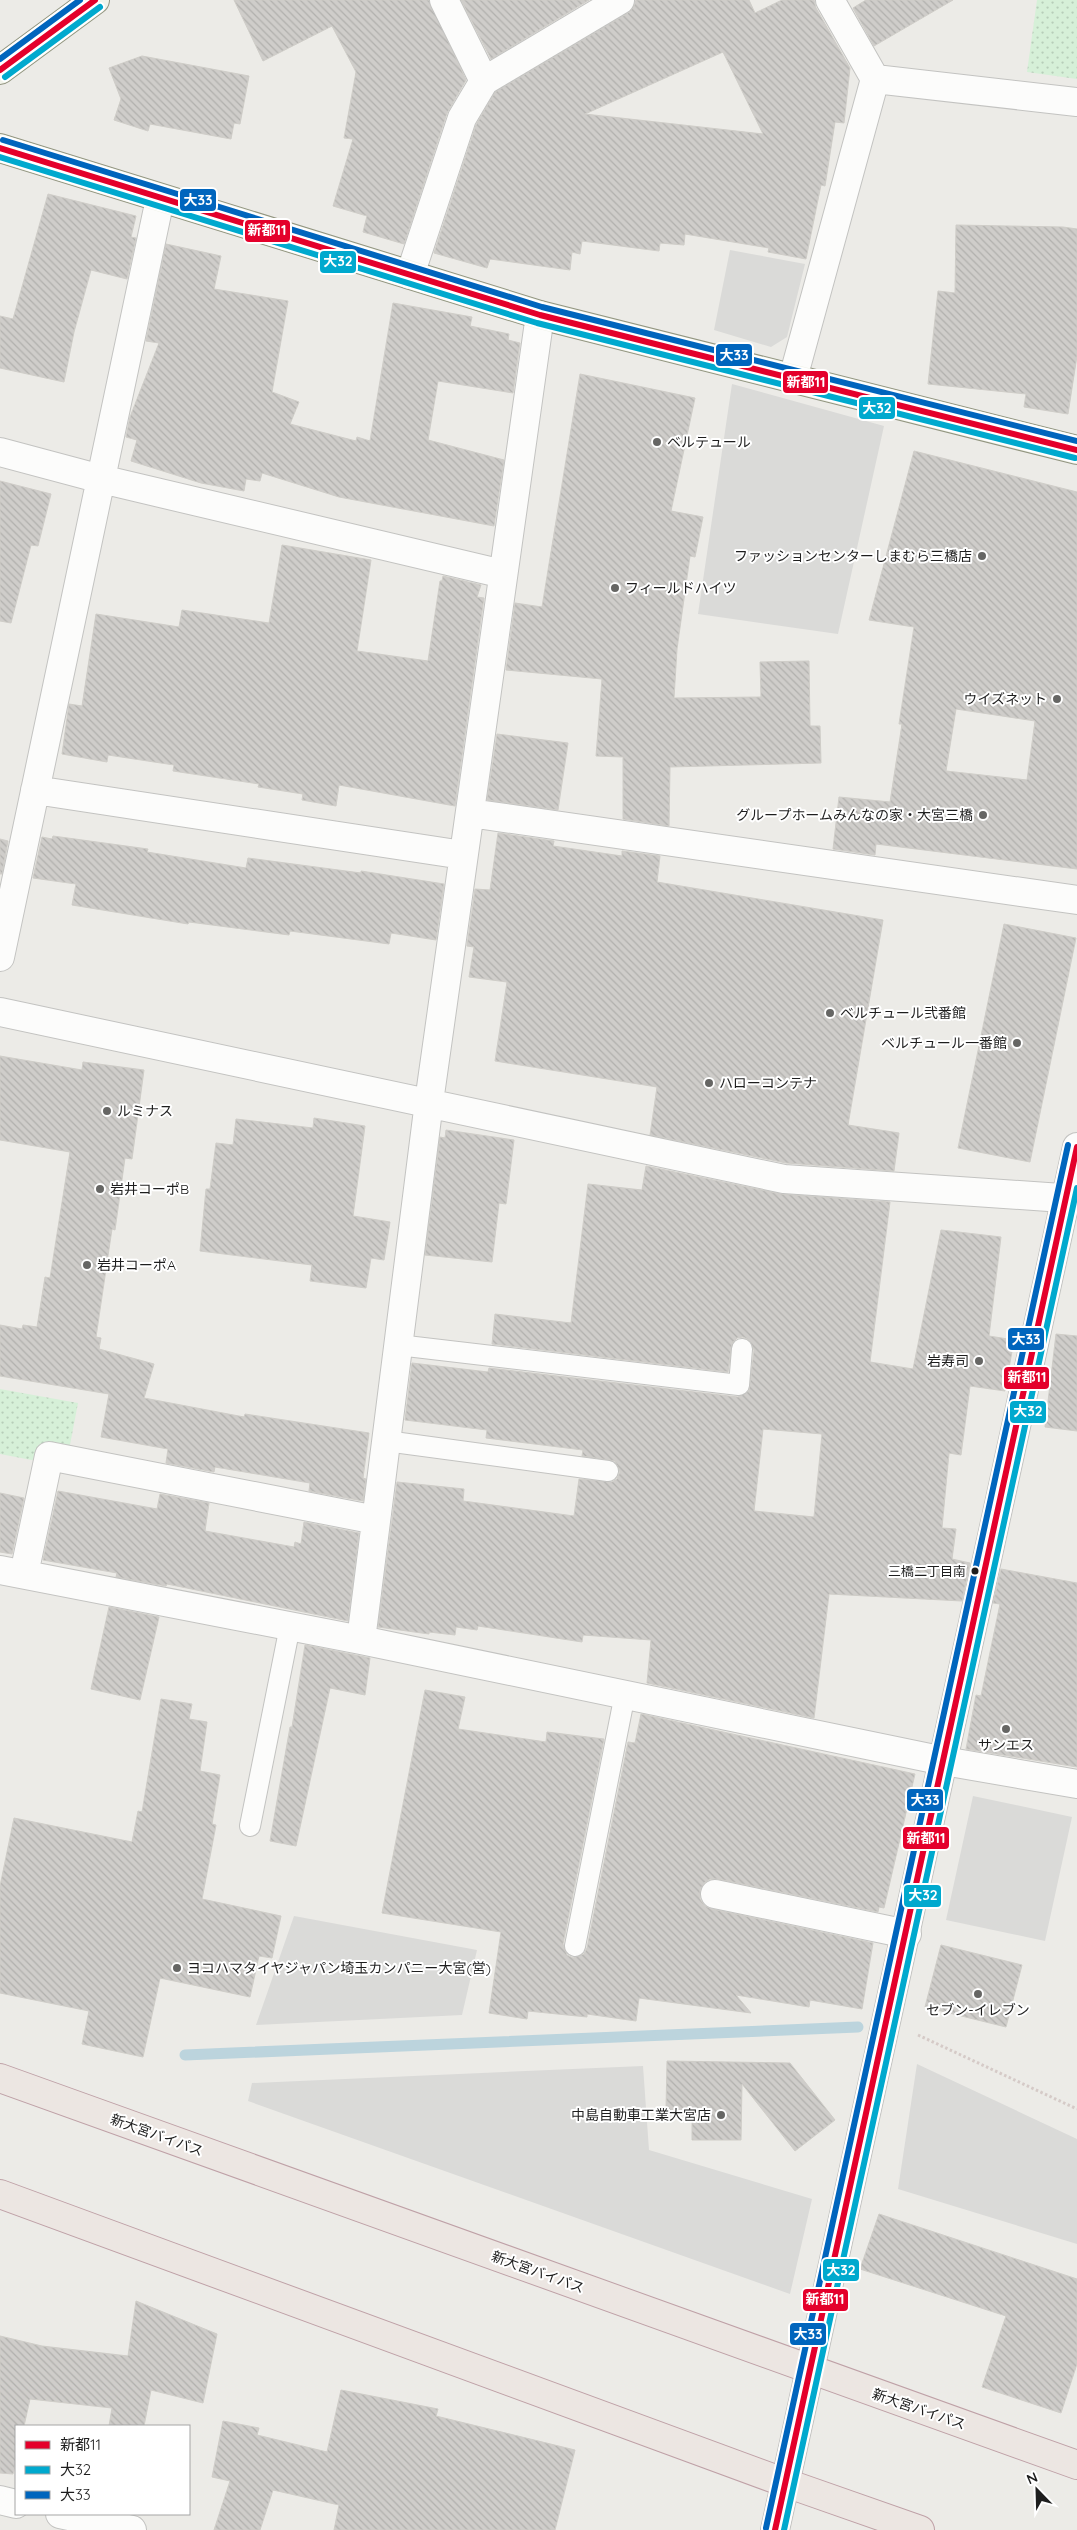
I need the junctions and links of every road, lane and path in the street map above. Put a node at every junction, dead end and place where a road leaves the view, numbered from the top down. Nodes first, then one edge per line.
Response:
1 (96, 0) edge
2 (444, 0) edge
3 (620, 0) edge
4 (830, 0) edge
5 (0, 70) edge
6 (875, 79) junction
7 (484, 81) junction
8 (1077, 102) edge
9 (0, 148) edge
10 (160, 199) junction
11 (410, 275) junction
12 (540, 315) junction
13 (793, 378) junction
14 (1077, 450) edge
15 (0, 452) edge
16 (101, 479) junction
17 (503, 574) junction
18 (35, 790) junction
19 (470, 813) junction
20 (463, 856) junction
21 (1077, 900) edge
22 (0, 957) edge
23 (0, 1012) edge
24 (429, 1102) junction
25 (1077, 1147) edge
26 (1071, 1198) edge
27 (398, 1345) junction
28 (742, 1349) dead end
29 (386, 1441) junction
30 (608, 1471) dead end
31 (376, 1520) junction
32 (12, 1572) edge
33 (290, 1626) junction
34 (361, 1640) junction
35 (625, 1694) junction
36 (944, 1761) junction
37 (1077, 1784) edge
38 (250, 1826) dead end
39 (715, 1894) dead end
40 (907, 1934) junction
41 (574, 1946) dead end
42 (888, 2021) junction
43 (0, 2078) edge
44 (1077, 2109) edge
45 (0, 2194) edge
46 (811, 2371) junction
47 (1077, 2465) edge
48 (786, 2484) junction
49 (0, 2500) edge
50 (15, 2504) edge
51 (64, 2515) edge
52 (132, 2530) edge
53 (775, 2530) edge
54 (920, 2530) edge

1 - 5 main road
2 - 7 street
3 - 7 street
4 - 6 street
6 - 8 street
6 - 13 street
7 - 11 street
9 - 10 main road
10 - 11 main road
10 - 16 street
11 - 12 main road
12 - 13 main road
12 - 17 street
13 - 14 main road
15 - 16 street
16 - 17 street
16 - 18 street
17 - 19 street
18 - 20 street
18 - 22 street
19 - 20 street
19 - 21 street
20 - 24 street
23 - 24 street
24 - 26 street
24 - 27 street
25 - 26 street
26 - 36 street
27 - 28 lane
27 - 29 street
29 - 30 lane
29 - 31 street
31 - 32 street
31 - 34 street
32 - 33 street
33 - 34 street
33 - 38 lane
34 - 35 street
35 - 36 street
35 - 41 lane
36 - 37 street
36 - 40 street
39 - 40 street
40 - 42 street
42 - 44 path
42 - 46 street
43 - 46 highway, 新大宮バイパス
45 - 48 highway
46 - 47 highway, 新大宮バイパス
46 - 48 street
48 - 53 street
48 - 54 highway
49 - 50 street
51 - 52 street

